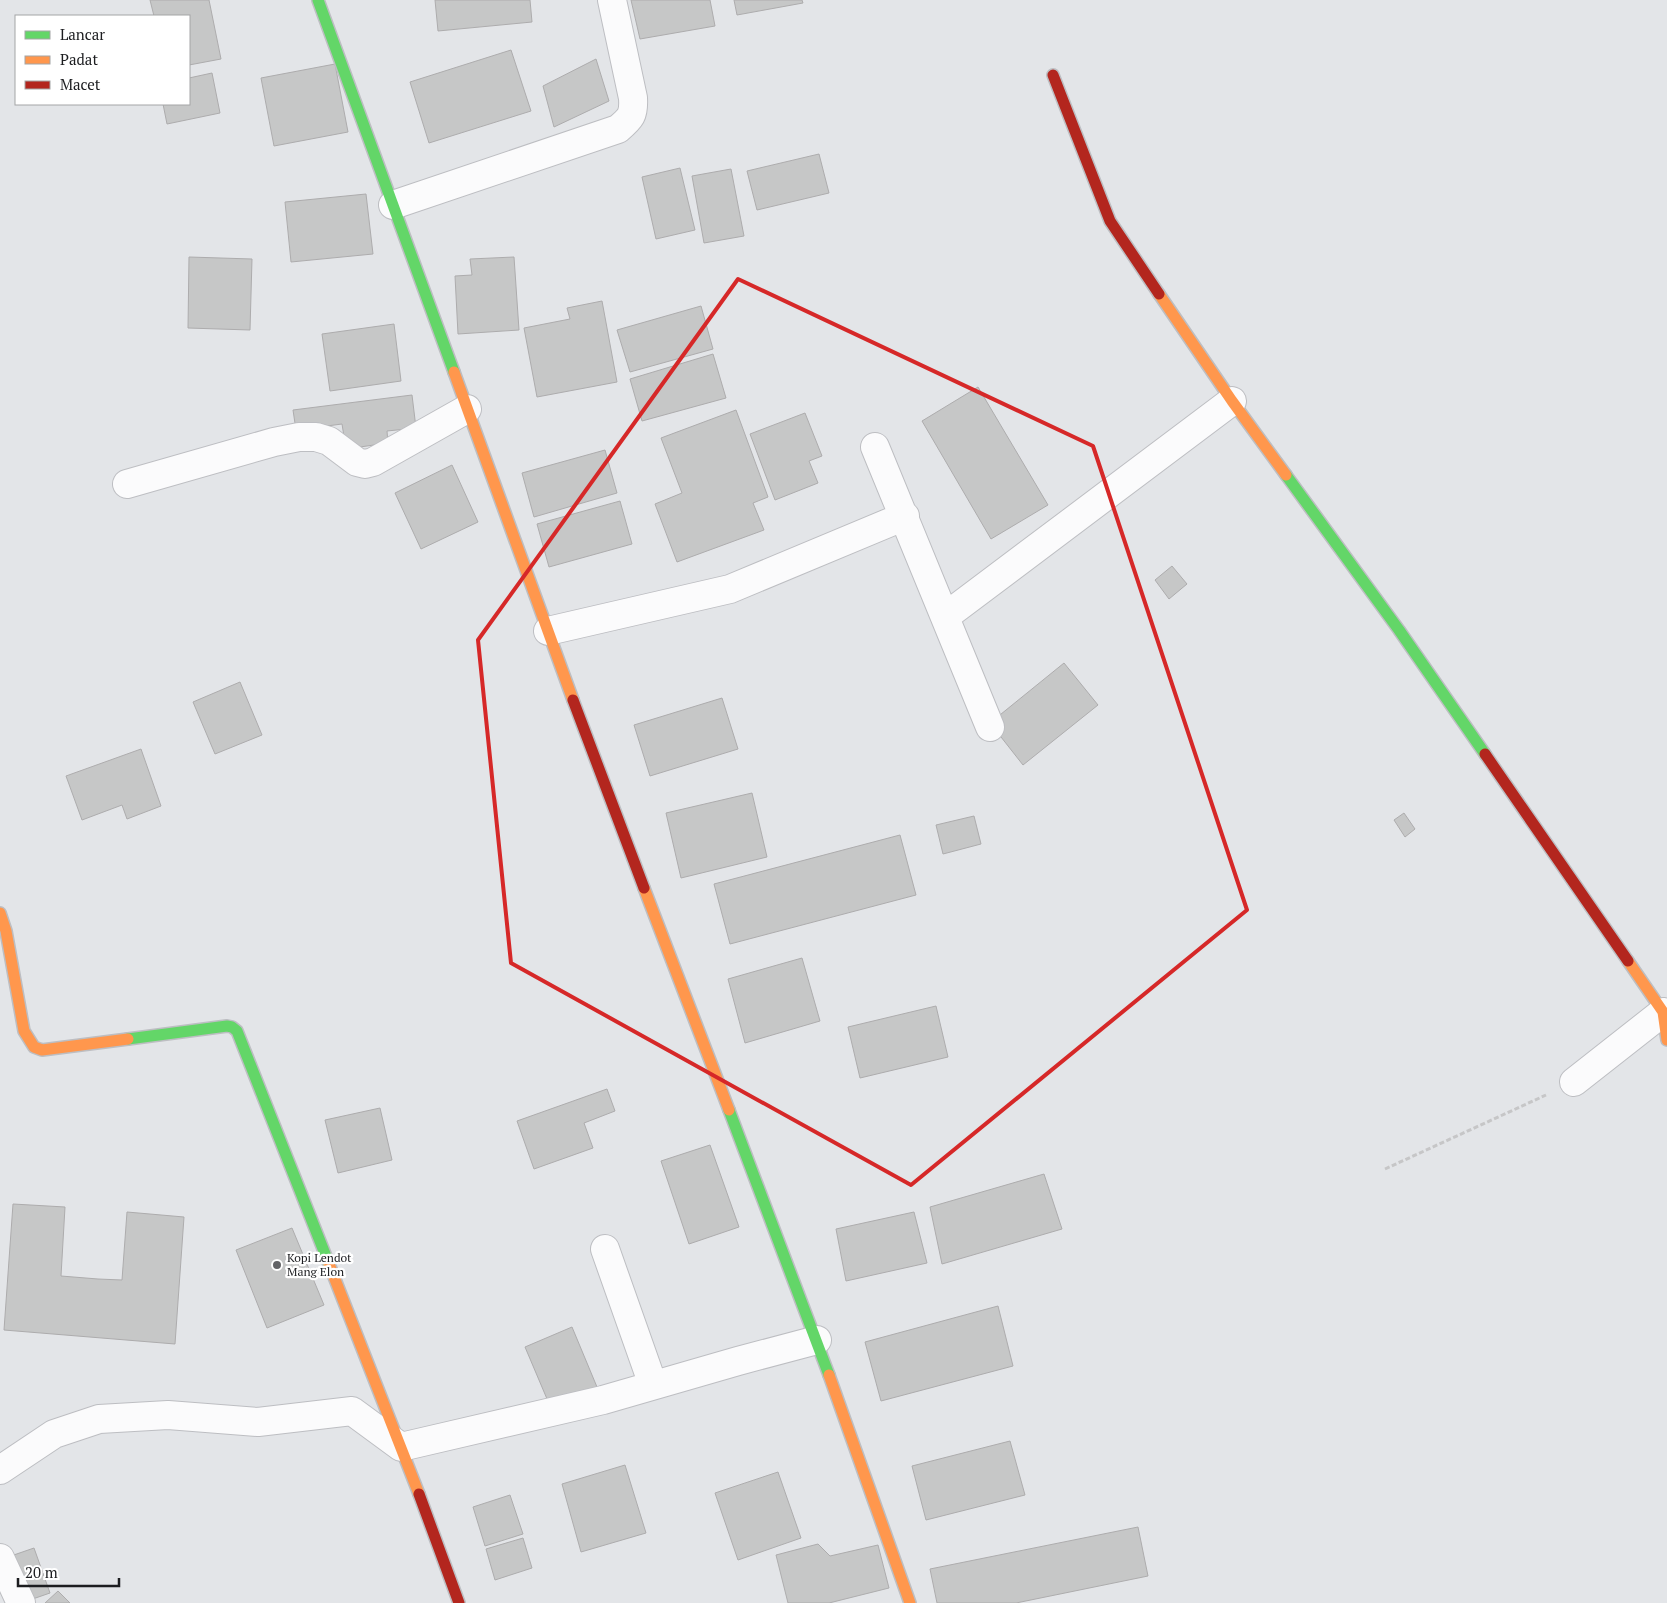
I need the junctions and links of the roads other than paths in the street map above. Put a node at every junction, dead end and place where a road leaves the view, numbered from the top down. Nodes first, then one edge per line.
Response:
1 (318, 0) edge
2 (612, 0) edge
3 (1053, 75) dead end
4 (393, 205) junction
5 (1232, 401) junction
6 (467, 409) junction
7 (875, 447) dead end
8 (127, 484) dead end
9 (905, 516) junction
10 (946, 616) junction
11 (548, 630) junction
12 (990, 727) dead end
13 (0, 913) edge
14 (1663, 1012) junction
15 (1667, 1040) edge
16 (1574, 1082) road end
17 (605, 1249) dead end
18 (817, 1340) junction
19 (653, 1386) junction
20 (401, 1447) junction
21 (0, 1470) edge
22 (0, 1558) edge
23 (21, 1603) edge
24 (459, 1603) edge
25 (910, 1603) edge

1 - 4 street
2 - 4 street
3 - 5 street
4 - 6 street
5 - 10 street
5 - 14 street
6 - 8 street
6 - 11 street
7 - 9 street
9 - 10 street
9 - 11 street
10 - 12 street
11 - 18 street
13 - 20 street
14 - 15 street
14 - 16 street
17 - 19 street
18 - 19 street
18 - 25 street
19 - 20 street
20 - 21 street
20 - 24 street
22 - 23 street

